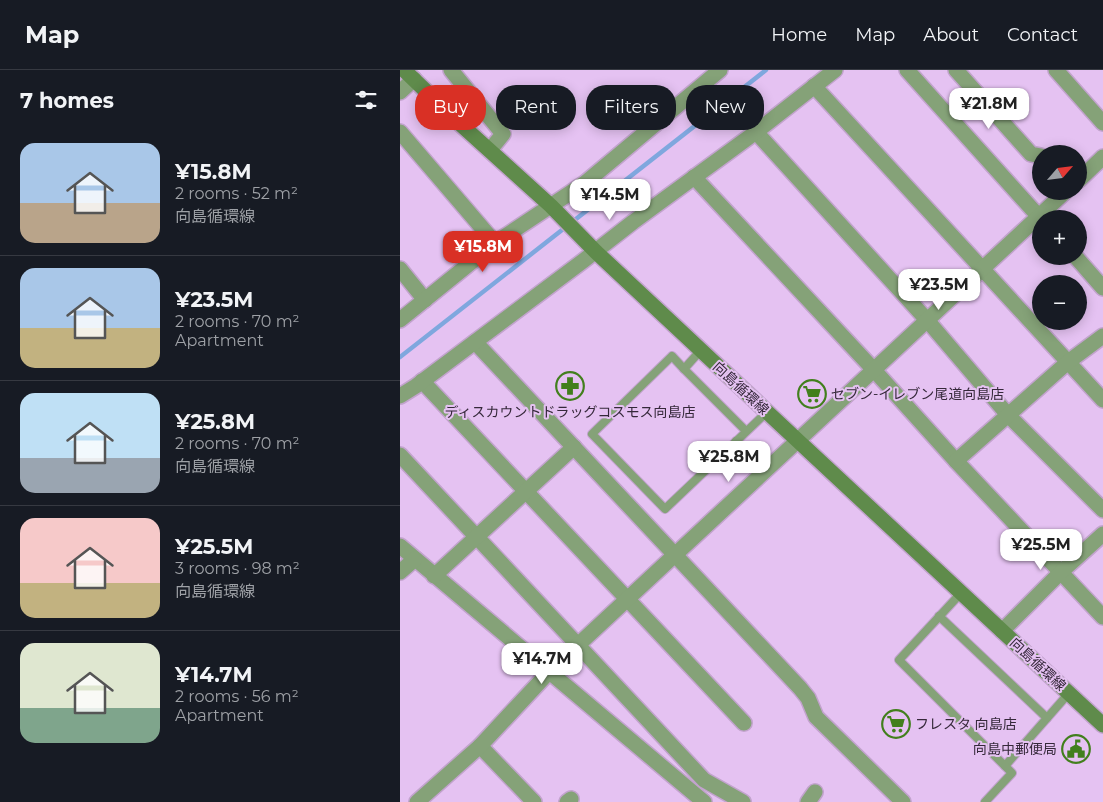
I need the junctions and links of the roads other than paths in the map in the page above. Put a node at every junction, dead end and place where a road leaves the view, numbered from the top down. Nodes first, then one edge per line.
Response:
1 (451, 70) edge
2 (720, 70) edge
3 (835, 70) edge
4 (906, 70) edge
5 (956, 70) edge
6 (1056, 70) edge
7 (411, 74) edge
8 (814, 86) junction
9 (400, 92) edge
10 (1103, 123) edge
11 (400, 132) edge
12 (756, 132) junction
13 (490, 150) junction
14 (1032, 154) edge
15 (1103, 157) edge
16 (1088, 171) edge
17 (694, 177) junction
18 (1057, 200) edge
19 (553, 208) junction
20 (1033, 210) edge
21 (1048, 210) edge
22 (1032, 225) edge
23 (495, 243) junction
24 (592, 248) junction
25 (1083, 265) edge
26 (400, 269) edge
27 (982, 269) junction
28 (1103, 288) edge
29 (426, 300) junction
30 (400, 320) edge
31 (927, 320) junction
32 (1103, 336) edge
33 (475, 342) junction
34 (700, 350) junction
35 (1068, 362) junction
36 (684, 368) junction
37 (874, 370) junction
38 (422, 381) junction
39 (400, 396) edge
40 (1103, 400) edge
41 (767, 412) junction
42 (1008, 415) junction
43 (746, 431) junction
44 (736, 441) junction
45 (798, 441) junction
46 (574, 447) junction
47 (400, 455) edge
48 (956, 461) junction
49 (765, 471) junction
50 (527, 492) junction
51 (1103, 510) edge
52 (1103, 534) edge
53 (478, 538) junction
54 (400, 546) edge
55 (675, 554) junction
56 (415, 559) junction
57 (400, 572) edge
58 (1061, 572) junction
59 (434, 576) junction
60 (961, 592) junction
61 (627, 599) junction
62 (939, 616) junction
63 (1103, 616) edge
64 (1002, 631) junction
65 (578, 645) junction
66 (550, 671) junction
67 (1069, 693) junction
68 (1047, 718) junction
69 (744, 724) dead end
70 (1103, 724) edge
71 (480, 746) junction
72 (1005, 766) junction
73 (417, 802) edge
74 (534, 802) edge
75 (704, 802) edge
76 (743, 802) edge
77 (904, 802) edge
78 (985, 802) edge

1 - 13 street
2 - 19 street
3 - 8 street
4 - 20 street
5 - 14 street
6 - 10 street
7 - 9 street
7 - 13 main road, 向島循環線
8 - 12 street
8 - 27 street
11 - 23 street
12 - 17 street
12 - 31 street
13 - 19 main road, 向島循環線
15 - 16 street
17 - 24 street
17 - 37 street
18 - 21 street
19 - 23 street
19 - 24 main road, 向島循環線
22 - 27 street
23 - 29 street
24 - 33 street
24 - 34 main road, 向島循環線
25 - 28 street
26 - 29 street
27 - 31 street
27 - 35 street
29 - 30 street
31 - 37 street
31 - 42 street
32 - 35 street
33 - 38 street
33 - 46 street
34 - 36 lane
34 - 41 main road, 向島循環線
35 - 40 street
35 - 42 street
36 - 43 lane
36 - 44 lane
37 - 45 street
37 - 48 street
38 - 39 street
38 - 50 street
41 - 43 lane
41 - 45 main road, 向島循環線
42 - 48 street
42 - 51 street
43 - 44 lane
44 - 49 lane
45 - 49 street
45 - 60 main road, 向島循環線
46 - 50 street
46 - 55 street
47 - 53 street
48 - 58 street
49 - 55 street
50 - 53 street
50 - 61 street
52 - 58 street
53 - 59 street
53 - 65 street
54 - 56 street
55 - 61 street
55 - 77 street
56 - 57 street
56 - 59 street
58 - 63 street
58 - 64 street
59 - 66 street
60 - 62 lane
60 - 64 main road, 向島循環線
61 - 65 street
61 - 69 street
62 - 68 lane
62 - 72 lane
64 - 67 main road, 向島循環線
65 - 66 street
65 - 76 street
66 - 71 street
66 - 75 street
67 - 68 lane
67 - 70 main road, 向島循環線
68 - 72 lane
71 - 73 street
71 - 74 street
72 - 78 lane

